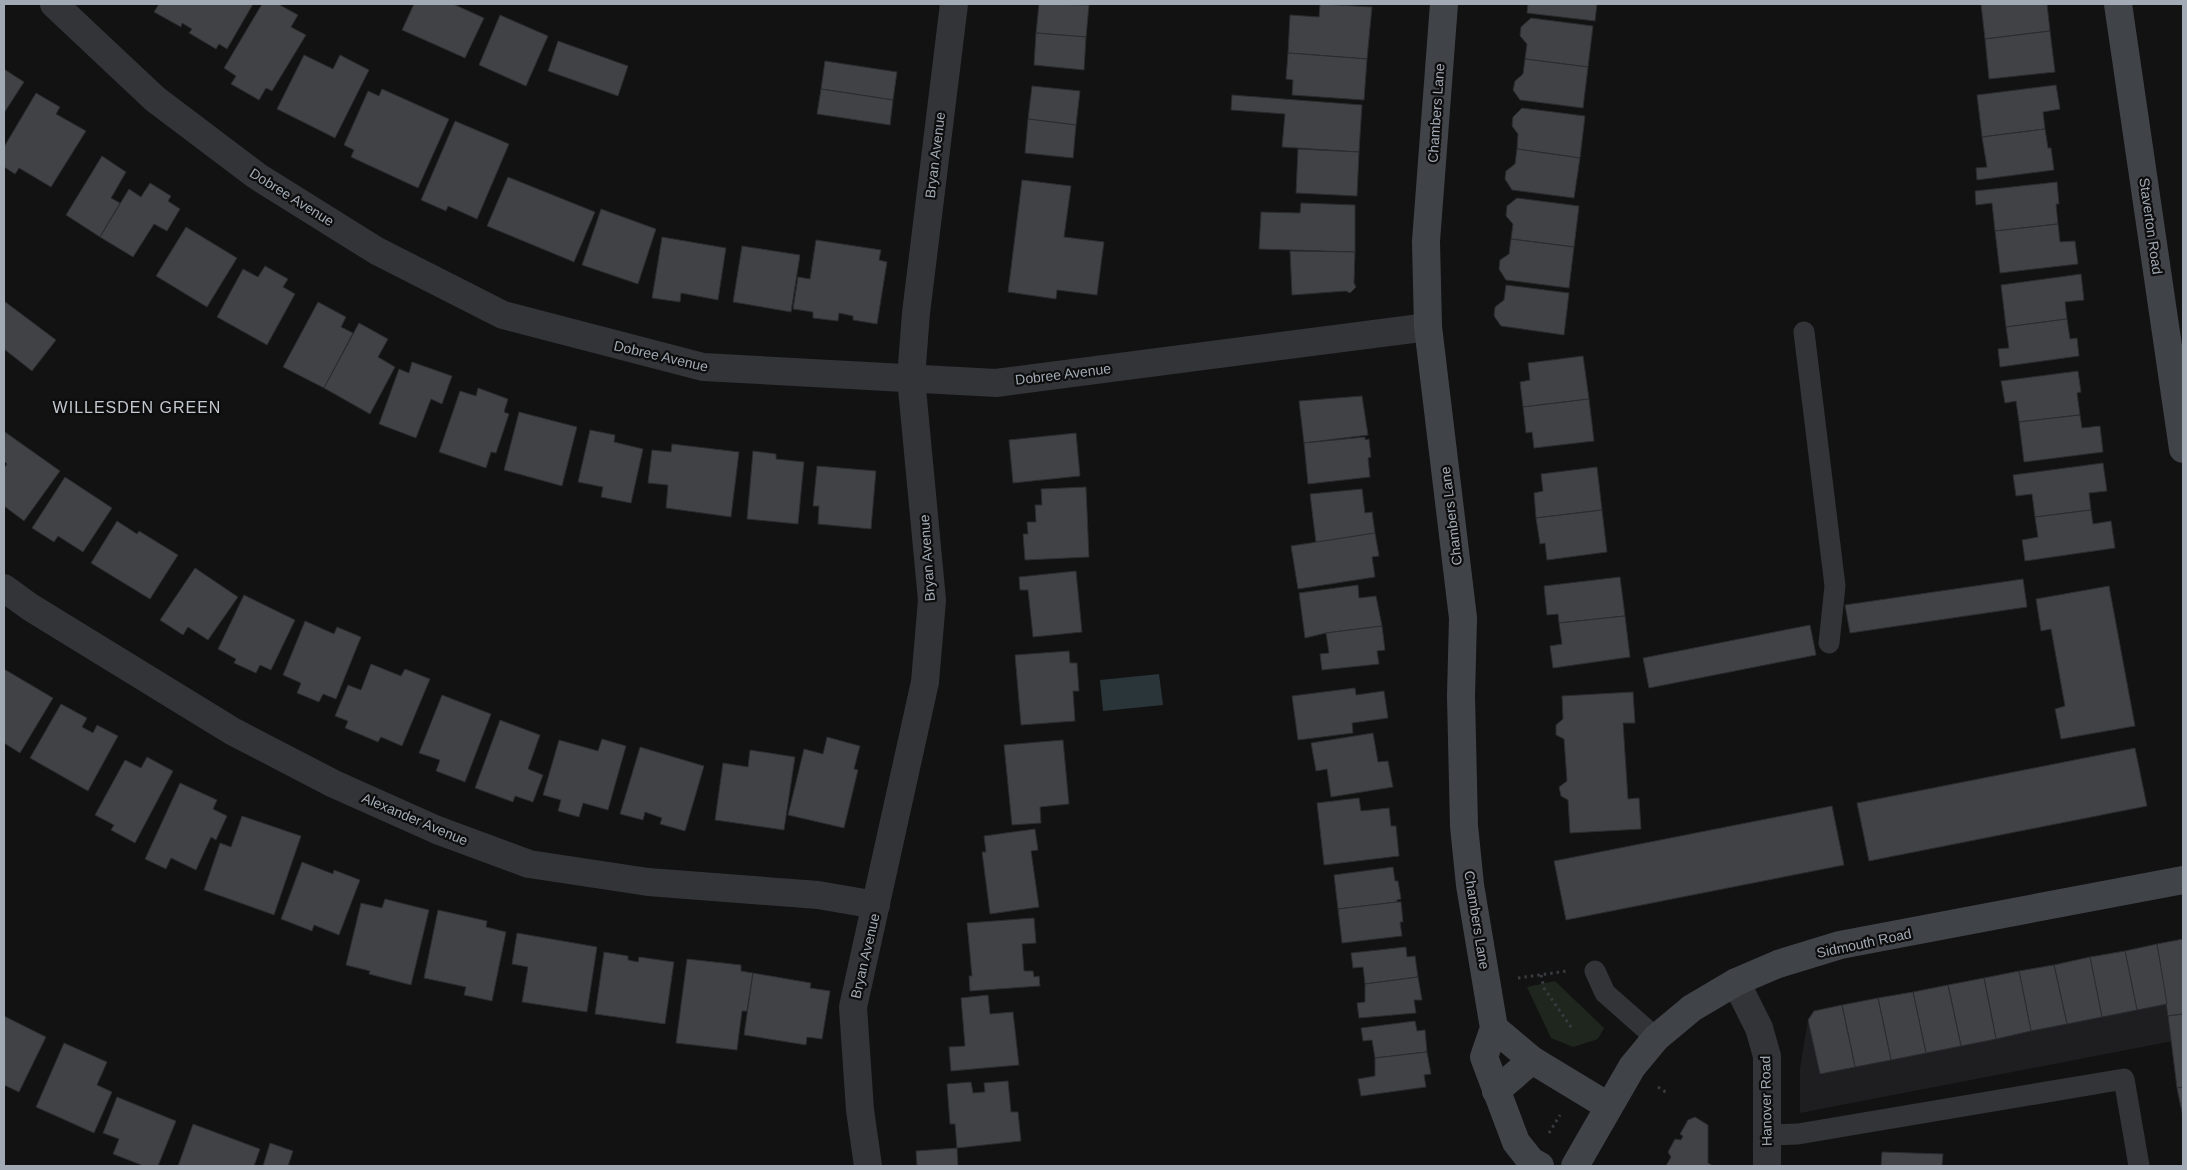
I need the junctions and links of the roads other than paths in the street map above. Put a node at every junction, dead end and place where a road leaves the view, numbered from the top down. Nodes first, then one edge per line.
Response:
1 (54, 4) edge
2 (954, 4) edge
3 (1444, 4) edge
4 (2118, 4) edge
5 (1428, 327) junction
6 (1804, 332) dead end
7 (911, 378) junction
8 (2183, 449) edge
9 (4, 588) edge
10 (1829, 643) dead end
11 (2183, 880) edge
12 (876, 905) junction
13 (1595, 971) dead end
14 (1736, 982) junction
15 (1494, 1028) junction
16 (1656, 1038) junction
17 (1532, 1060) junction
18 (1496, 1091) junction
19 (1608, 1106) junction
20 (1768, 1135) junction
21 (868, 1166) edge
22 (1540, 1166) edge
23 (1574, 1166) edge
24 (1767, 1166) edge
25 (2139, 1166) edge

1 - 7 street, Dobree Avenue
2 - 7 street, Bryan Avenue
3 - 5 street, Chambers Lane
4 - 8 street, Staverton Road
5 - 7 street, Dobree Avenue
5 - 15 street, Chambers Lane
6 - 10 lane
7 - 12 street, Bryan Avenue
9 - 12 street, Alexander Avenue
11 - 14 street, Sidmouth Road
12 - 21 street, Bryan Avenue
13 - 16 lane
14 - 16 street, Sidmouth Road
14 - 20 street, Hanover Road
15 - 17 street
15 - 18 street, Chambers Lane
16 - 19 street, Sidmouth Road
17 - 18 street
17 - 19 street
18 - 22 street, Chambers Lane
19 - 23 street, Sidmouth Road
20 - 24 street, Hanover Road
20 - 25 lane

